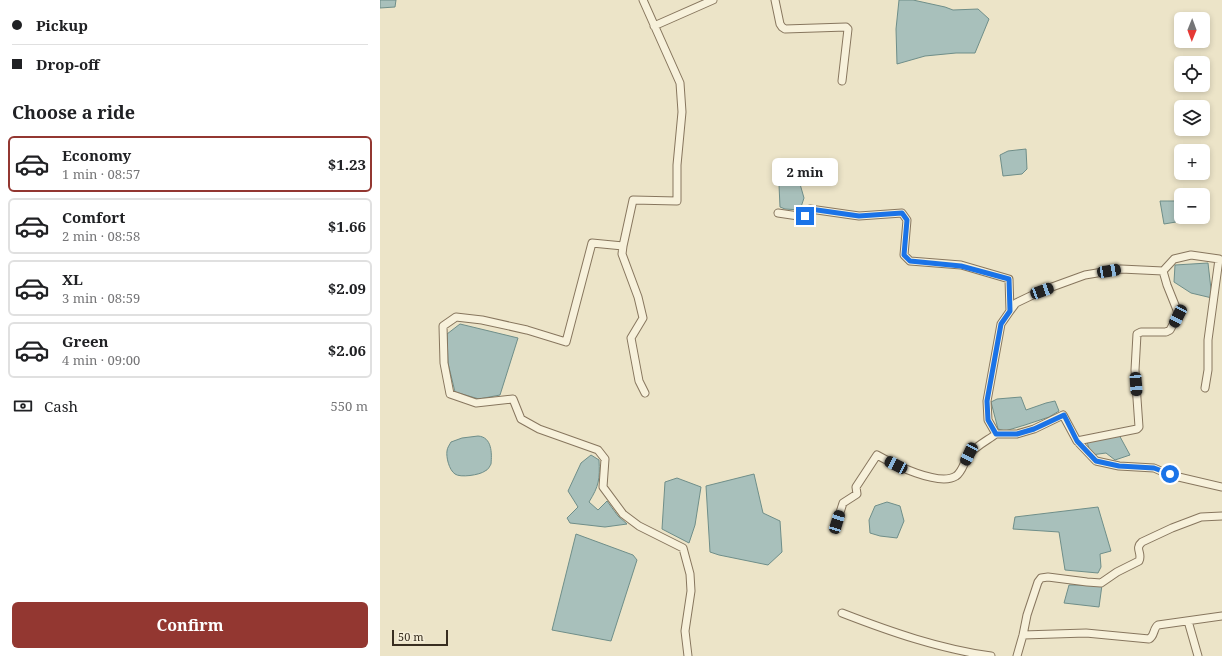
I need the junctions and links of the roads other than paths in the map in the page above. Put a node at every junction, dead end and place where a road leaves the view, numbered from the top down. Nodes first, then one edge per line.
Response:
1 (643, 0) edge
2 (713, 0) edge
3 (775, 0) edge
4 (654, 26) junction
5 (842, 81) dead end
6 (778, 213) dead end
7 (623, 246) junction
8 (1220, 256) edge
9 (1163, 271) junction
10 (1010, 311) junction
11 (1205, 388) dead end
12 (645, 393) dead end
13 (996, 434) junction
14 (1077, 441) junction
15 (1222, 487) edge
16 (1222, 516) edge
17 (837, 522) dead end
18 (842, 613) dead end
19 (1222, 616) edge
20 (1188, 621) junction
21 (1023, 635) junction
22 (688, 656) edge
23 (991, 656) edge
24 (1017, 656) edge
25 (1198, 656) edge

1 - 4 street
2 - 4 street
3 - 5 street
4 - 7 street
6 - 10 street
7 - 12 street
7 - 22 street
8 - 9 street
8 - 11 street
9 - 10 street
9 - 14 street
10 - 13 street
13 - 14 street
13 - 17 street
14 - 15 street
16 - 21 street
18 - 23 street
19 - 20 street
20 - 21 street
20 - 25 street
21 - 24 street

